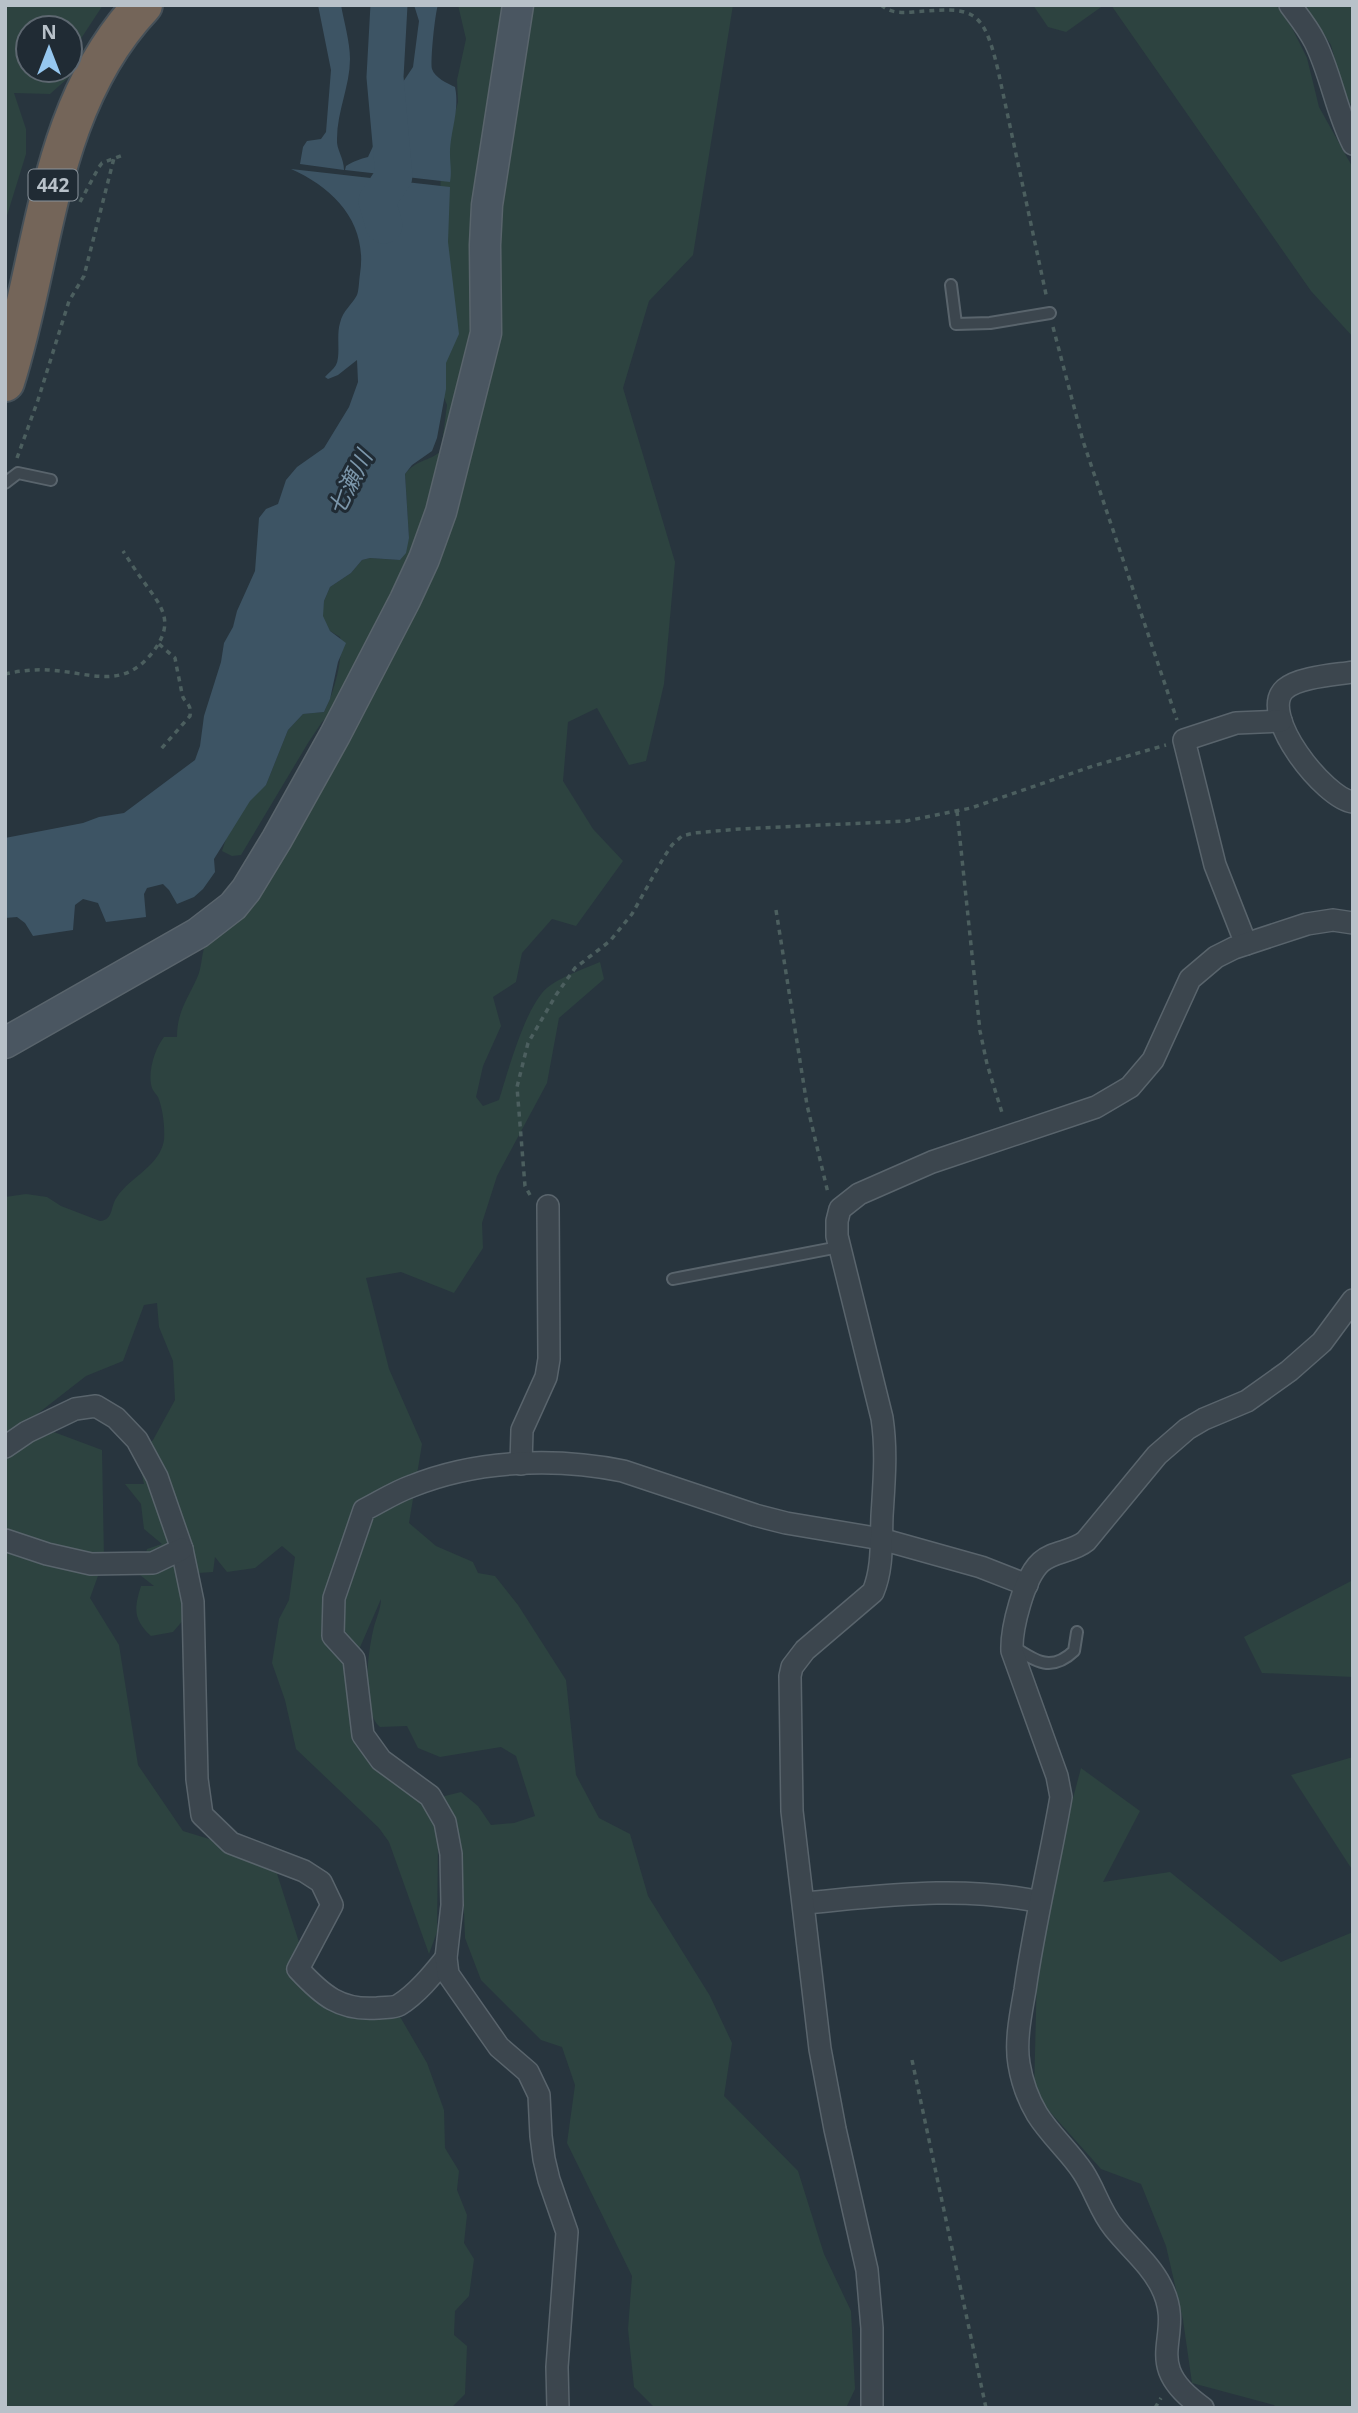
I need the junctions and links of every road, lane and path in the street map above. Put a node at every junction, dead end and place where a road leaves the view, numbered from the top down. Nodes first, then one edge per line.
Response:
1 (143, 5) edge
2 (518, 5) edge
3 (881, 5) edge
4 (1290, 5) edge
5 (1353, 144) edge
6 (114, 158) dead end
7 (951, 285) dead end
8 (1050, 313) junction
9 (5, 382) edge
10 (13, 465) dead end
11 (51, 480) dead end
12 (5, 483) edge
13 (123, 551) dead end
14 (159, 644) junction
15 (1353, 672) edge
16 (5, 674) edge
17 (1281, 721) junction
18 (1184, 740) junction
19 (161, 749) dead end
20 (1353, 802) edge
21 (957, 811) junction
22 (776, 910) dead end
23 (1353, 923) edge
24 (1246, 944) junction
25 (5, 1043) edge
26 (1009, 1137) junction
27 (548, 1206) joint
28 (840, 1209) junction
29 (839, 1247) junction
30 (673, 1279) dead end
31 (1353, 1300) edge
32 (5, 1447) edge
33 (520, 1464) junction
34 (881, 1539) junction
35 (5, 1540) edge
36 (182, 1549) junction
37 (1027, 1586) junction
38 (1077, 1632) dead end
39 (1011, 1644) junction
40 (1040, 1902) junction
41 (804, 1903) junction
42 (446, 1958) junction
43 (912, 2060) dead end
44 (558, 2408) edge
45 (872, 2408) edge
46 (986, 2408) edge
47 (1203, 2408) edge

1 - 9 highway, 442
2 - 25 street
3 - 8 path
4 - 5 street
6 - 10 path
7 - 8 lane
8 - 18 path
11 - 12 lane
13 - 14 path
14 - 16 path
14 - 19 path
15 - 17 street
17 - 18 street
17 - 20 street
18 - 21 path
18 - 24 street
21 - 26 path
21 - 27 path
22 - 28 path
23 - 24 street
24 - 26 street
26 - 28 street
27 - 33 street
28 - 29 street
29 - 30 lane
29 - 34 street
31 - 37 street
32 - 36 street
33 - 34 street
33 - 42 street
34 - 37 street
34 - 41 street
35 - 36 street
36 - 42 street
37 - 39 street
38 - 39 lane
39 - 40 street
40 - 41 street
40 - 47 street
41 - 45 street
42 - 44 street
43 - 46 path

